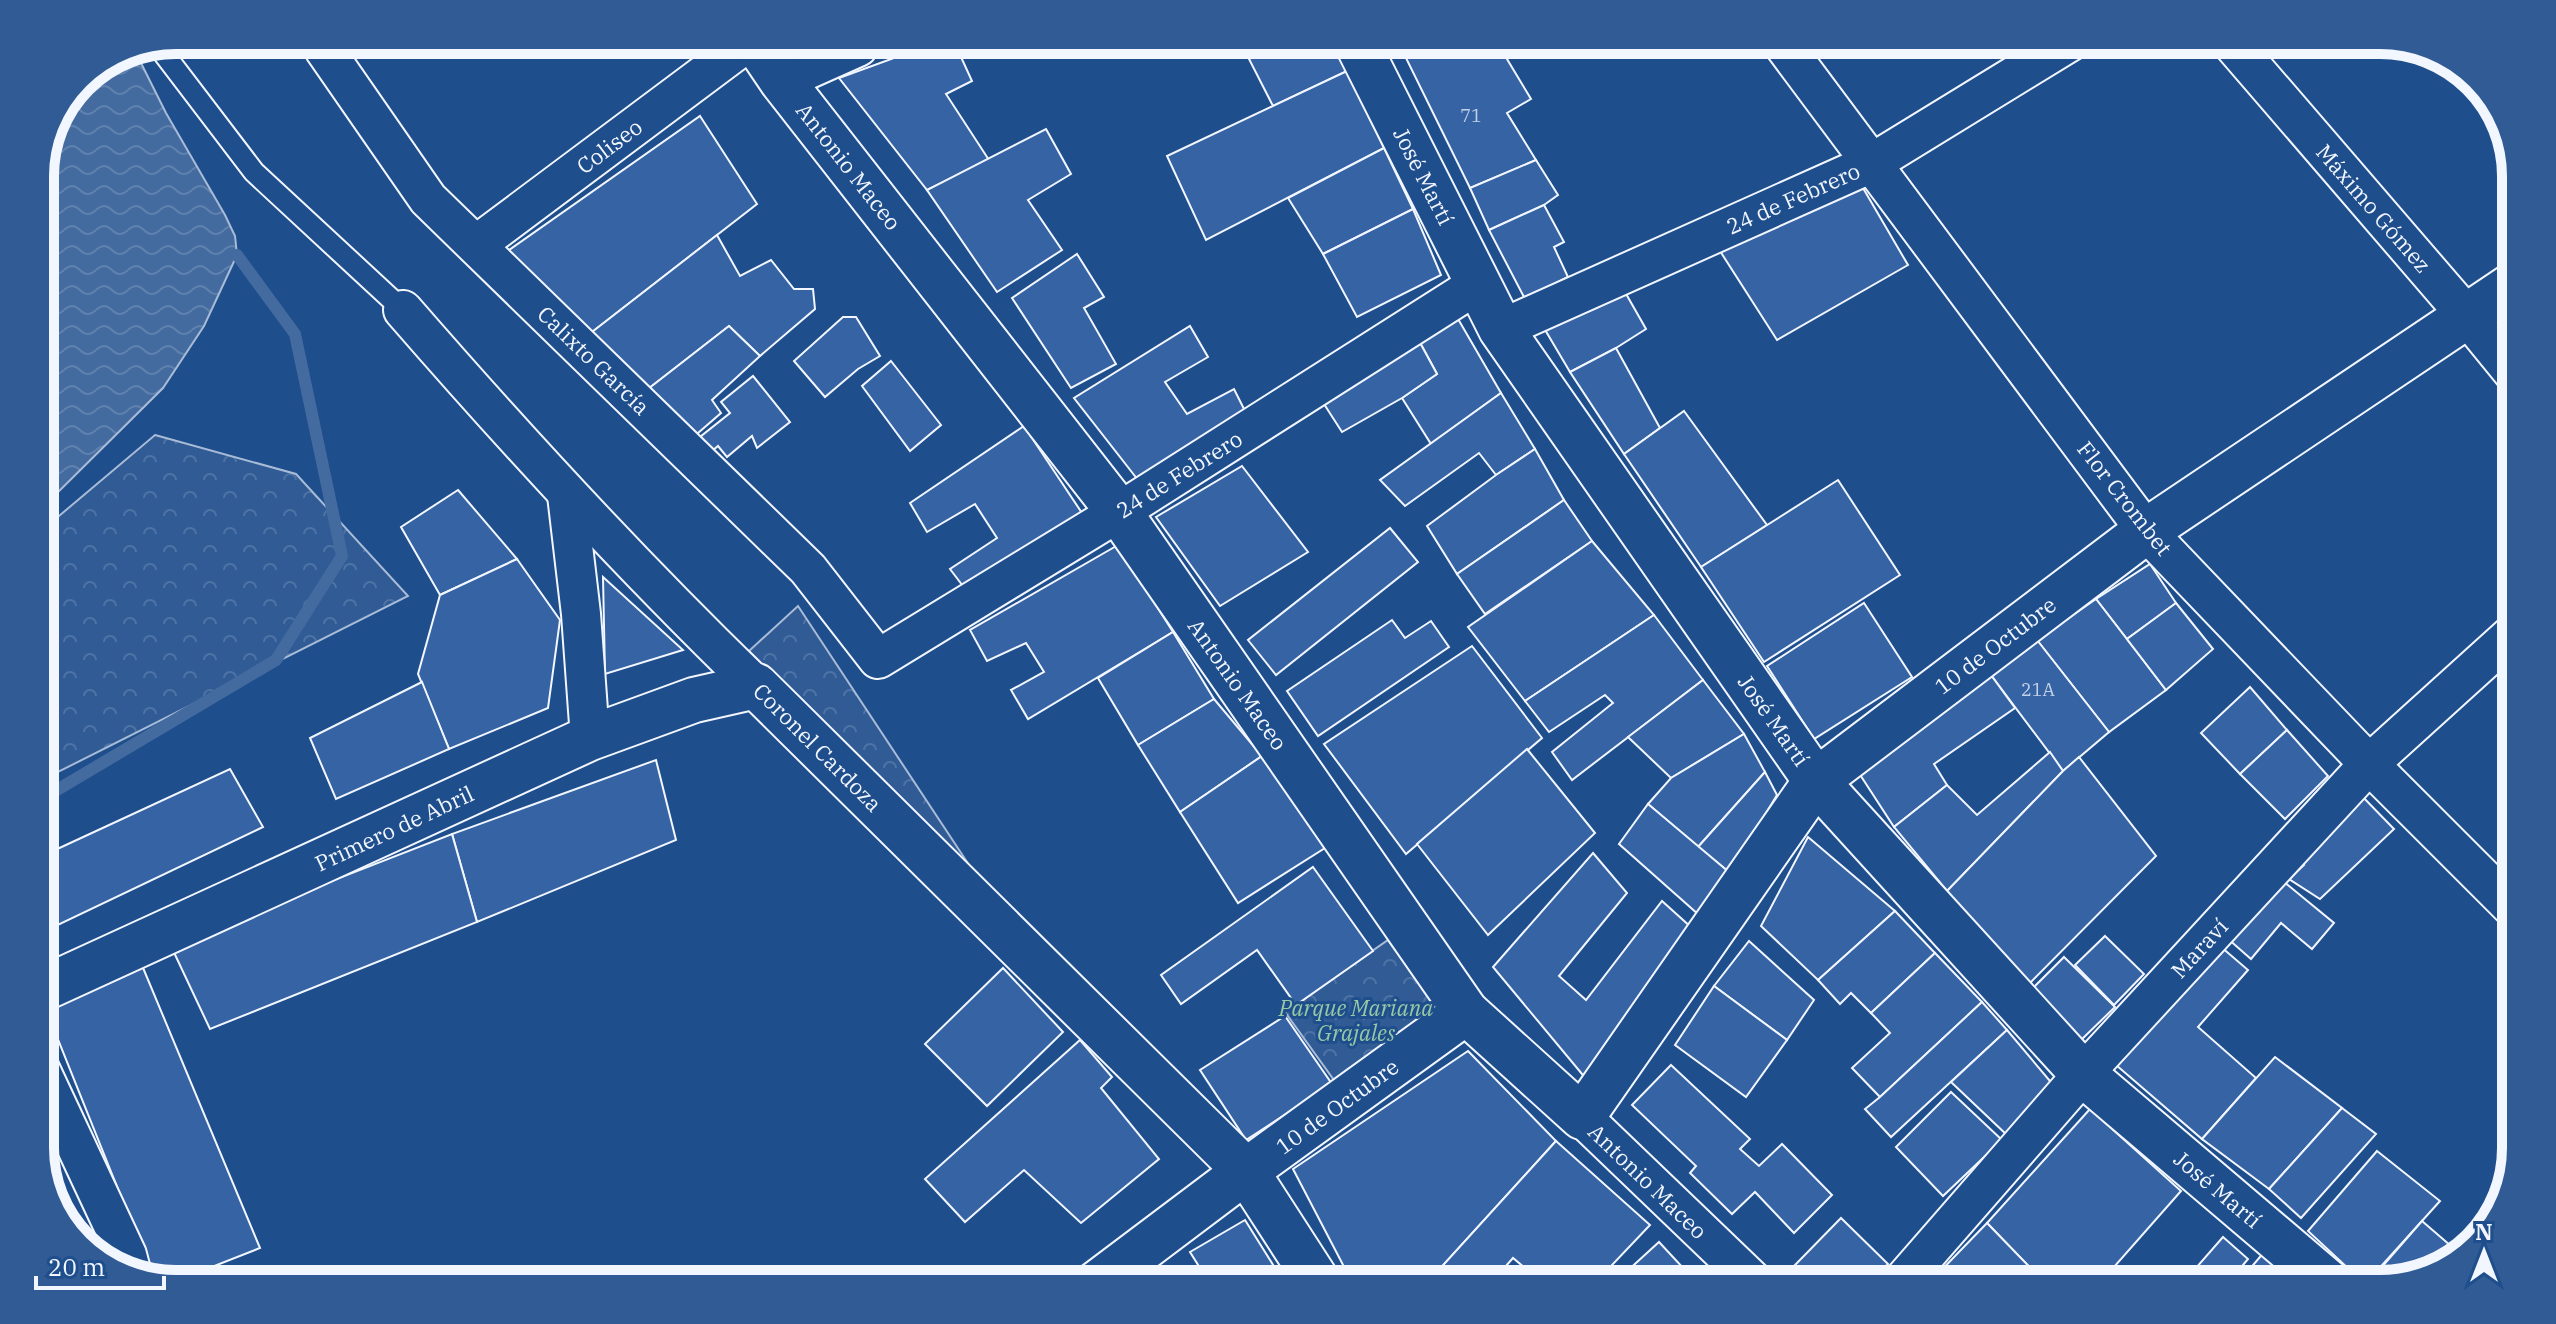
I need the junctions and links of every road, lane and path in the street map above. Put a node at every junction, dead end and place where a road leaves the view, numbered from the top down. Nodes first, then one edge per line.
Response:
1 (327, 54) edge
2 (732, 54) edge
3 (822, 54) edge
4 (1363, 54) edge
5 (1790, 54) edge
6 (2050, 54) edge
7 (2241, 54) edge
8 (165, 55) edge
9 (771, 64) edge
10 (1872, 163) junction
11 (476, 245) junction
12 (1478, 284) junction
13 (2502, 292) edge
14 (403, 310) joint
15 (2467, 316) junction
16 (1501, 329) junction
17 (2502, 359) edge
18 (567, 495) junction
19 (1119, 512) junction
20 (2146, 531) junction
21 (2502, 644) edge
22 (878, 659) joint
23 (756, 686) junction
24 (590, 738) junction
25 (2369, 764) junction
26 (1816, 781) junction
27 (2502, 897) edge
28 (54, 984) edge
29 (1466, 1012) junction
30 (2083, 1074) junction
31 (54, 1099) edge
32 (1582, 1117) junction
33 (1246, 1171) junction
34 (128, 1260) edge
35 (1115, 1270) edge
36 (1310, 1270) edge
37 (1741, 1270) edge
38 (1912, 1270) edge
39 (2314, 1270) edge

1 - 11 street, Calixto García
2 - 11 street, Coliseo
3 - 9 street
4 - 12 main road, José Martí
5 - 10 street, Flor Crombet
6 - 10 street, 24 de Febrero
7 - 15 street, Máximo Gómez
8 - 14 lane
9 - 19 main road, Antonio Maceo
10 - 16 street, 24 de Febrero
10 - 20 street, Flor Crombet
11 - 22 street, Calixto García
12 - 16 main road, José Martí
12 - 19 street, 24 de Febrero
13 - 15 main road, 10 de Octubre
14 - 18 street, Coronel Cardoza
15 - 17 street, Máximo Gómez
15 - 20 main road, 10 de Octubre
16 - 26 main road, José Martí
18 - 23 street, Coronel Cardoza
18 - 24 street
19 - 22 street, 24 de Febrero
19 - 29 main road, Antonio Maceo
20 - 25 street, Flor Crombet
20 - 26 main road, 10 de Octubre
21 - 25 street, Maraví
23 - 24 main road, Primero de Abril
23 - 33 main road, Coronel Cardoza
24 - 28 main road, Primero de Abril
25 - 27 street, Flor Crombet
25 - 30 street, Maraví
26 - 30 main road, José Martí
26 - 32 main road, 10 de Octubre
29 - 32 main road, Antonio Maceo
29 - 33 main road, 10 de Octubre
30 - 38 street, Maraví
30 - 39 main road, José Martí
31 - 34 street
32 - 37 street, Antonio Maceo
33 - 35 main road, 10 de Octubre
33 - 36 main road

